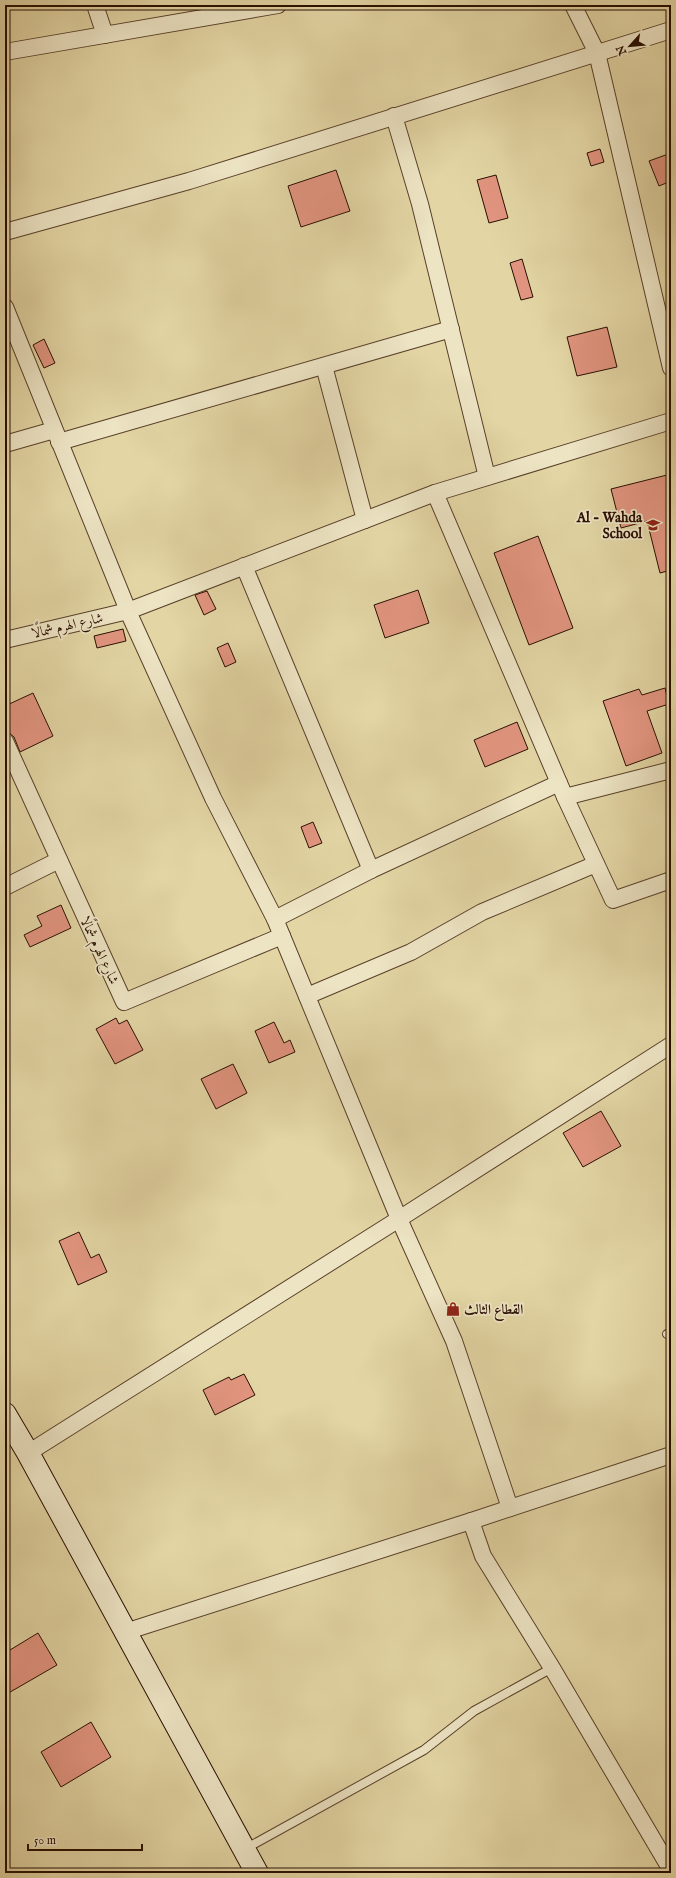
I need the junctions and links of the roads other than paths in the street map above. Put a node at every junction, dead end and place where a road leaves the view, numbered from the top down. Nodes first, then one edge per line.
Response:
1 (95, 5) edge
2 (274, 5) edge
3 (278, 5) edge
4 (573, 5) edge
5 (671, 30) edge
6 (104, 35) junction
7 (5, 52) edge
8 (597, 53) junction
9 (394, 116) junction
10 (5, 232) edge
11 (5, 307) edge
12 (451, 330) junction
13 (324, 366) junction
14 (671, 368) edge
15 (671, 421) edge
16 (56, 436) junction
17 (5, 444) edge
18 (488, 477) junction
19 (435, 493) junction
20 (365, 520) junction
21 (244, 566) junction
22 (128, 611) junction
23 (5, 640) edge
24 (5, 741) edge
25 (671, 770) edge
26 (562, 790) junction
27 (59, 860) junction
28 (596, 864) junction
29 (371, 870) junction
30 (671, 880) edge
31 (5, 887) edge
32 (275, 919) junction
33 (282, 936) junction
34 (307, 996) junction
35 (671, 1045) edge
36 (399, 1220) junction
37 (5, 1414) edge
38 (28, 1453) junction
39 (671, 1454) edge
40 (510, 1508) junction
41 (471, 1521) junction
42 (125, 1632) junction
43 (552, 1668) junction
44 (244, 1850) junction
45 (671, 1870) edge
46 (257, 1873) edge

1 - 6 street
2 - 3 street
2 - 6 street
4 - 8 street
5 - 8 street
6 - 7 street
8 - 9 street
8 - 14 street
9 - 10 street
9 - 12 street
11 - 16 street
12 - 13 street
12 - 18 street
13 - 16 street
13 - 20 street
15 - 18 street, شارع الهرم شمالًا
16 - 17 street
16 - 22 street
18 - 19 street, شارع الهرم شمالًا
19 - 20 street, شارع الهرم شمالًا
19 - 26 street
20 - 21 street, شارع الهرم شمالًا
21 - 22 street, شارع الهرم شمالًا
21 - 29 street
22 - 23 street, شارع الهرم شمالًا
22 - 32 street
24 - 27 street, شارع الهرم شمالًا
25 - 26 street
26 - 28 street
26 - 29 street
27 - 31 street
27 - 33 street, شارع الهرم شمالًا
28 - 30 street
28 - 34 street
29 - 32 street
32 - 33 street
33 - 34 street
34 - 36 street
35 - 36 street
36 - 38 street
36 - 40 street
37 - 38 main road
38 - 42 main road
39 - 40 street
40 - 41 street
41 - 42 street
41 - 43 street
42 - 44 main road
43 - 44 lane
43 - 45 street
44 - 46 main road

